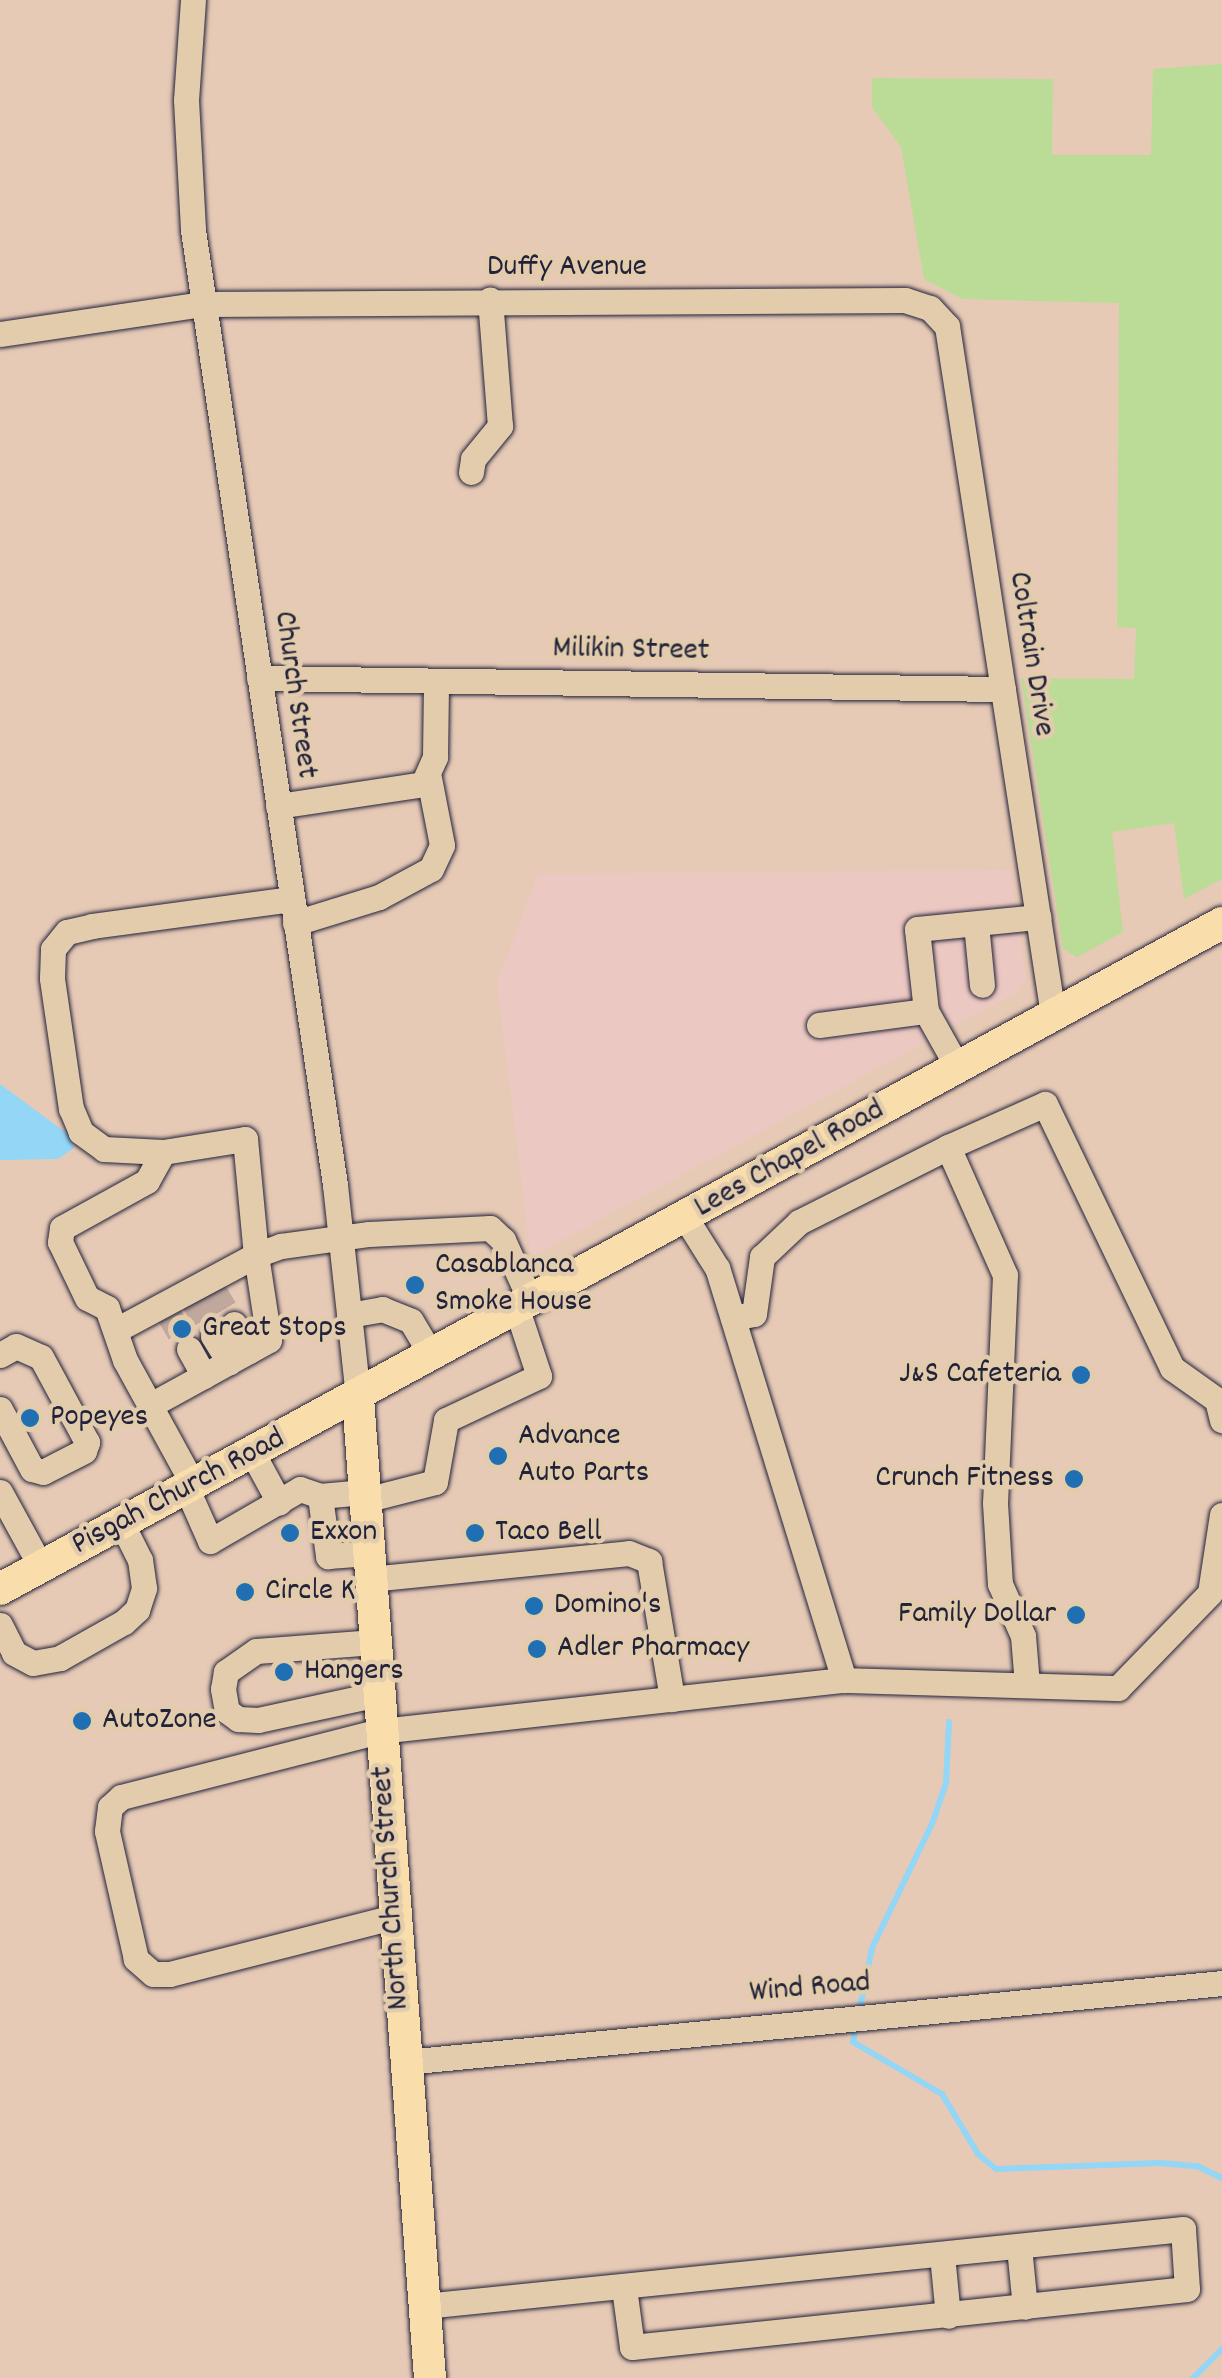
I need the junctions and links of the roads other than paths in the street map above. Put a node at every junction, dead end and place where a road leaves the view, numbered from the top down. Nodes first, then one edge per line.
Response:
1 (193, 0) edge
2 (490, 299) junction
3 (203, 304) junction
4 (930, 308) joint
5 (0, 334) edge
6 (471, 472) dead end
7 (259, 678) junction
8 (436, 681) junction
9 (1003, 689) junction
10 (429, 778) junction
11 (278, 806) junction
12 (294, 911) junction
13 (1038, 918) junction
14 (976, 924) junction
15 (1222, 924) edge
16 (982, 985) dead end
17 (926, 1011) junction
18 (1053, 1016) junction
19 (820, 1025) dead end
20 (958, 1068) junction
21 (948, 1146) junction
22 (162, 1152) junction
23 (686, 1217) junction
24 (341, 1238) junction
25 (256, 1255) junction
26 (524, 1306) junction
27 (349, 1315) junction
28 (733, 1318) junction
29 (116, 1330) junction
30 (223, 1330) tunnel mouth
31 (188, 1349) tunnel mouth
32 (0, 1354) edge
33 (239, 1356) junction
34 (432, 1356) junction
35 (204, 1376) junction
36 (358, 1398) junction
37 (151, 1405) junction
38 (0, 1409) edge
39 (1222, 1420) edge
40 (253, 1454) junction
41 (190, 1488) junction
42 (0, 1492) edge
43 (320, 1496) junction
44 (364, 1496) junction
45 (278, 1502) junction
46 (1222, 1515) edge
47 (122, 1524) junction
48 (369, 1566) junction
49 (41, 1567) junction
50 (0, 1589) edge
51 (0, 1625) edge
52 (374, 1642) junction
53 (844, 1680) junction
54 (1027, 1686) junction
55 (378, 1694) junction
56 (672, 1699) junction
57 (380, 1731) junction
58 (394, 1917) junction
59 (1222, 1984) edge
60 (404, 2062) junction
61 (1019, 2247) junction
62 (942, 2255) junction
63 (624, 2288) junction
64 (424, 2306) junction
65 (1026, 2307) junction
66 (948, 2316) junction
67 (430, 2378) edge

1 - 3 street, Church Street
2 - 3 street, Duffy Avenue
2 - 4 street, Duffy Avenue
2 - 6 street
3 - 5 street, Duffy Avenue
3 - 7 street, Church Street
4 - 9 street, Coltrain Drive
7 - 8 street, Milikin Street
7 - 11 street, Church Street
8 - 9 street, Milikin Street
8 - 10 street
9 - 13 street, Coltrain Drive
10 - 11 street
10 - 12 street
11 - 12 street, Church Street
12 - 22 street
12 - 24 street, Church Street
13 - 14 street
13 - 18 street, Coltrain Drive
14 - 16 street
14 - 17 street
15 - 18 main road, Lees Chapel Road
17 - 19 street
17 - 20 street
18 - 20 main road, Lees Chapel Road
20 - 23 main road, Lees Chapel Road
21 - 28 street
21 - 39 street
21 - 54 street
22 - 25 street
22 - 29 street
23 - 26 main road, Lees Chapel Road
23 - 28 street
24 - 25 street
24 - 26 street
24 - 27 street, Church Street
25 - 29 street
25 - 33 street
26 - 34 main road, Lees Chapel Road
26 - 44 street
27 - 34 street
27 - 36 street, Church Street
28 - 53 street
29 - 37 street
30 - 33 street
31 - 35 street
32 - 38 street
33 - 35 street
34 - 36 main road, Lees Chapel Road
35 - 37 street
36 - 40 main road, Pisgah Church Road
36 - 44 main road, North Church Street
37 - 41 street
40 - 41 main road, Pisgah Church Road
40 - 45 street
41 - 45 street
41 - 47 main road, Pisgah Church Road
42 - 49 street
43 - 44 street
43 - 45 street
43 - 48 street
44 - 48 main road, North Church Street
46 - 54 street
47 - 49 main road, Pisgah Church Road
47 - 51 street
48 - 52 main road, North Church Street
48 - 56 street
49 - 50 main road, Pisgah Church Road
52 - 55 main road, North Church Street
52 - 55 street
53 - 54 street
53 - 56 street
55 - 57 main road, North Church Street
56 - 57 street
57 - 58 main road, North Church Street
57 - 58 street
58 - 60 main road, North Church Street
59 - 60 street, Wind Road
60 - 64 main road, North Church Street
61 - 62 street
61 - 65 street
61 - 65 street
62 - 63 street
62 - 66 street
63 - 64 street
63 - 66 street
64 - 67 main road, North Church Street
65 - 66 street

